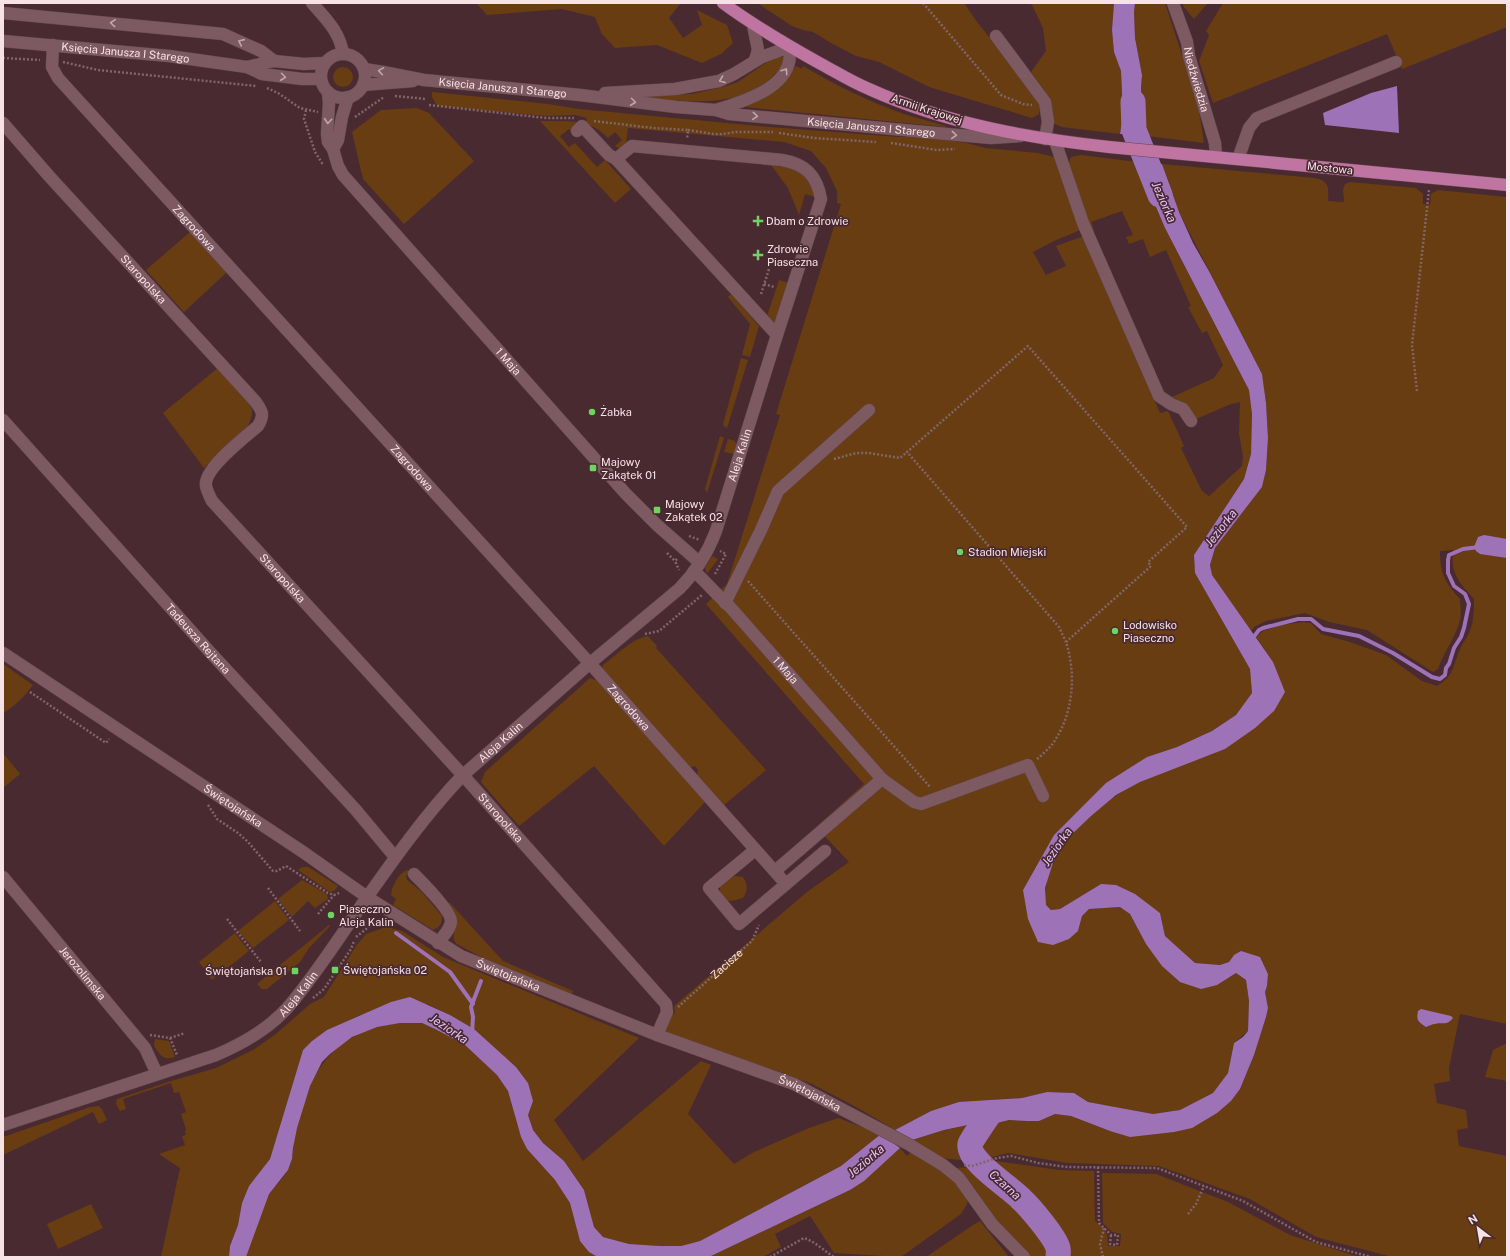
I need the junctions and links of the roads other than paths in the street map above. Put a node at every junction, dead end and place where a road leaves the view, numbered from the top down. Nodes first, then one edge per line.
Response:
1 (312, 3) edge
2 (723, 3) edge
3 (1173, 3) edge
4 (3, 13) edge
5 (753, 25) junction
6 (996, 36) dead end
7 (3, 40) edge
8 (53, 45) junction
9 (790, 47) junction
10 (343, 54) junction
11 (755, 60) junction
12 (274, 61) junction
13 (1396, 62) dead end
14 (325, 63) junction
15 (247, 66) junction
16 (364, 69) junction
17 (321, 79) junction
18 (424, 80) junction
19 (363, 85) junction
20 (328, 92) junction
21 (580, 95) junction
22 (348, 97) junction
23 (716, 110) junction
24 (3, 123) edge
25 (577, 131) dead end
26 (1027, 136) junction
27 (1050, 140) junction
28 (333, 149) junction
29 (1153, 152) joint
30 (1216, 157) junction
31 (1238, 159) junction
32 (616, 160) junction
33 (1507, 185) edge
34 (777, 335) junction
35 (869, 410) dead end
36 (3, 420) edge
37 (1192, 422) dead end
38 (697, 566) junction
39 (721, 599) junction
40 (3, 653) edge
41 (589, 664) junction
42 (878, 775) junction
43 (462, 776) junction
44 (1043, 796) dead end
45 (755, 850) junction
46 (825, 851) dead end
47 (395, 857) junction
48 (774, 871) junction
49 (414, 874) dead end
50 (3, 877) edge
51 (786, 884) junction
52 (367, 897) junction
53 (438, 943) junction
54 (657, 1035) junction
55 (156, 1074) junction
56 (3, 1124) edge
57 (1024, 1257) edge

1 - 10 street
2 - 5 main road, Armii Krajowej
3 - 30 street, Niedźwiedzia
12 -> 4 street
5 - 9 main road, Armii Krajowej
5 - 11 street
6 - 27 street
7 - 8 street, Księcia Janusza I Starego
8 - 15 street, Księcia Janusza I Starego
8 - 41 street, Zagrodowa
9 - 11 street, Księcia Janusza I Starego
23 -> 9 street, Księcia Janusza I Starego
9 - 26 main road, Armii Krajowej
10 - 14 street
10 - 16 street
11 -> 21 street, Księcia Janusza I Starego
12 - 14 street, Księcia Janusza I Starego
12 - 15 street, Księcia Janusza I Starego
13 - 31 street
14 - 17 street
15 -> 17 street, Księcia Janusza I Starego
18 -> 16 street, Księcia Janusza I Starego
16 - 19 street
17 - 20 street
18 - 19 street, Księcia Janusza I Starego
18 - 21 street, Księcia Janusza I Starego
19 - 22 street
20 - 22 street
20 -> 28 street, 1 Maja
21 -> 23 street, Księcia Janusza I Starego
22 - 28 street
23 -> 26 street, Księcia Janusza I Starego
24 - 43 street, Staropolska
25 - 32 street
26 - 27 main road, Armii Krajowej
27 - 29 main road, Armii Krajowej
27 - 37 street
28 - 38 street, 1 Maja
29 - 30 main road, Mostowa
30 - 31 main road, Mostowa
31 - 33 main road, Mostowa
32 - 34 street
32 - 34 street, Aleja Kalin
34 - 38 street, Aleja Kalin
35 - 39 street
36 - 47 street, Tadeusza Rejtana
38 - 39 street, 1 Maja
38 - 41 street, Aleja Kalin
39 - 42 street, 1 Maja
40 - 52 street, Świętojańska
41 - 43 street, Aleja Kalin
41 - 45 street, Zagrodowa
42 - 44 street, 1 Maja
42 - 48 street
43 - 47 street, Aleja Kalin
43 - 54 street, Staropolska
45 - 48 street, Zagrodowa
45 - 51 street
46 - 51 street
47 - 52 street, Aleja Kalin
48 - 51 street, Zagrodowa
49 - 53 street
50 - 55 street, Jerozolimska
52 - 53 street, Świętojańska
52 - 55 street, Aleja Kalin
53 - 54 street, Świętojańska
54 - 57 street, Świętojańska
55 - 56 street, Aleja Kalin

